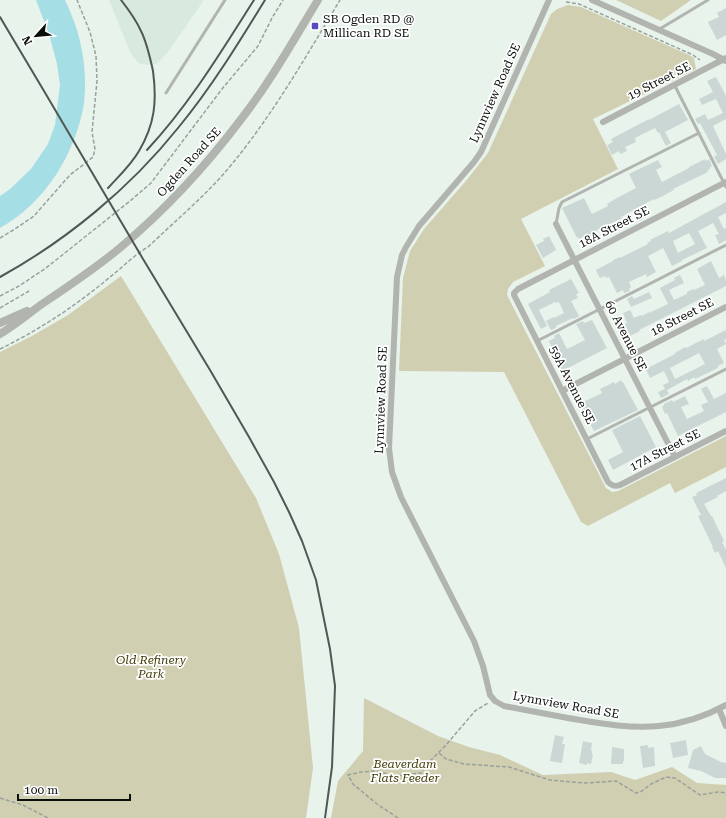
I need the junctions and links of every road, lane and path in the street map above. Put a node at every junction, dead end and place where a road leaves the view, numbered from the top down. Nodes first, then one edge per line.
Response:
1 (77, 0) edge
2 (225, 0) edge
3 (284, 0) edge
4 (318, 0) edge
5 (549, 0) edge
6 (592, 0) edge
7 (708, 0) edge
8 (566, 2) dead end
9 (658, 30) junction
10 (700, 60) dead end
11 (725, 60) edge
12 (675, 86) junction
13 (166, 93) dead end
14 (603, 122) dead end
15 (699, 133) junction
16 (725, 184) edge
17 (556, 224) joint
18 (0, 238) edge
19 (726, 245) edge
20 (575, 260) junction
21 (29, 291) dead end
22 (514, 293) joint
23 (0, 296) edge
24 (41, 305) junction
25 (726, 307) edge
26 (0, 308) edge
27 (600, 309) junction
28 (0, 323) edge
29 (0, 334) edge
30 (537, 341) junction
31 (625, 358) junction
32 (726, 369) edge
33 (562, 391) junction
34 (650, 408) junction
35 (726, 432) edge
36 (586, 439) junction
37 (675, 457) junction
38 (614, 486) joint
39 (493, 699) junction
40 (726, 705) edge
41 (719, 709) junction
42 (726, 726) edge
43 (439, 753) junction
44 (726, 793) edge
45 (0, 798) edge
46 (48, 818) edge
47 (398, 818) edge

1 - 18 path
2 - 13 lane
3 - 23 path
4 - 24 street, Ogden Road SE
5 - 39 street, Lynnview Road SE
6 - 9 street
7 - 9 lane
8 - 10 path
9 - 11 street
11 - 12 street, 19 Street SE
12 - 14 street, 19 Street SE
12 - 15 lane
15 - 16 lane
15 - 17 lane
16 - 20 street, 18A Street SE
17 - 20 street, 60 Avenue SE
19 - 27 lane
20 - 22 street, 18A Street SE
20 - 27 street, 60 Avenue SE
21 - 26 path
22 - 30 street, 59A Avenue SE
24 - 28 street, Ogden Road SE
24 - 29 street, Ogden Road SE
25 - 31 street, 18 Street SE
27 - 30 lane
27 - 31 street, 60 Avenue SE
30 - 33 street, 59A Avenue SE
31 - 33 street, 18 Street SE
31 - 34 street, 60 Avenue SE
32 - 34 lane
33 - 36 street, 59A Avenue SE
34 - 36 lane
34 - 37 street, 60 Avenue SE
35 - 37 street, 17A Street SE
36 - 38 street, 59A Avenue SE
37 - 38 street, 17A Street SE
39 - 41 street, Lynnview Road SE
39 - 43 path
40 - 41 street, Lynnview Road SE
41 - 42 street
43 - 44 path
43 - 47 path
45 - 46 path

